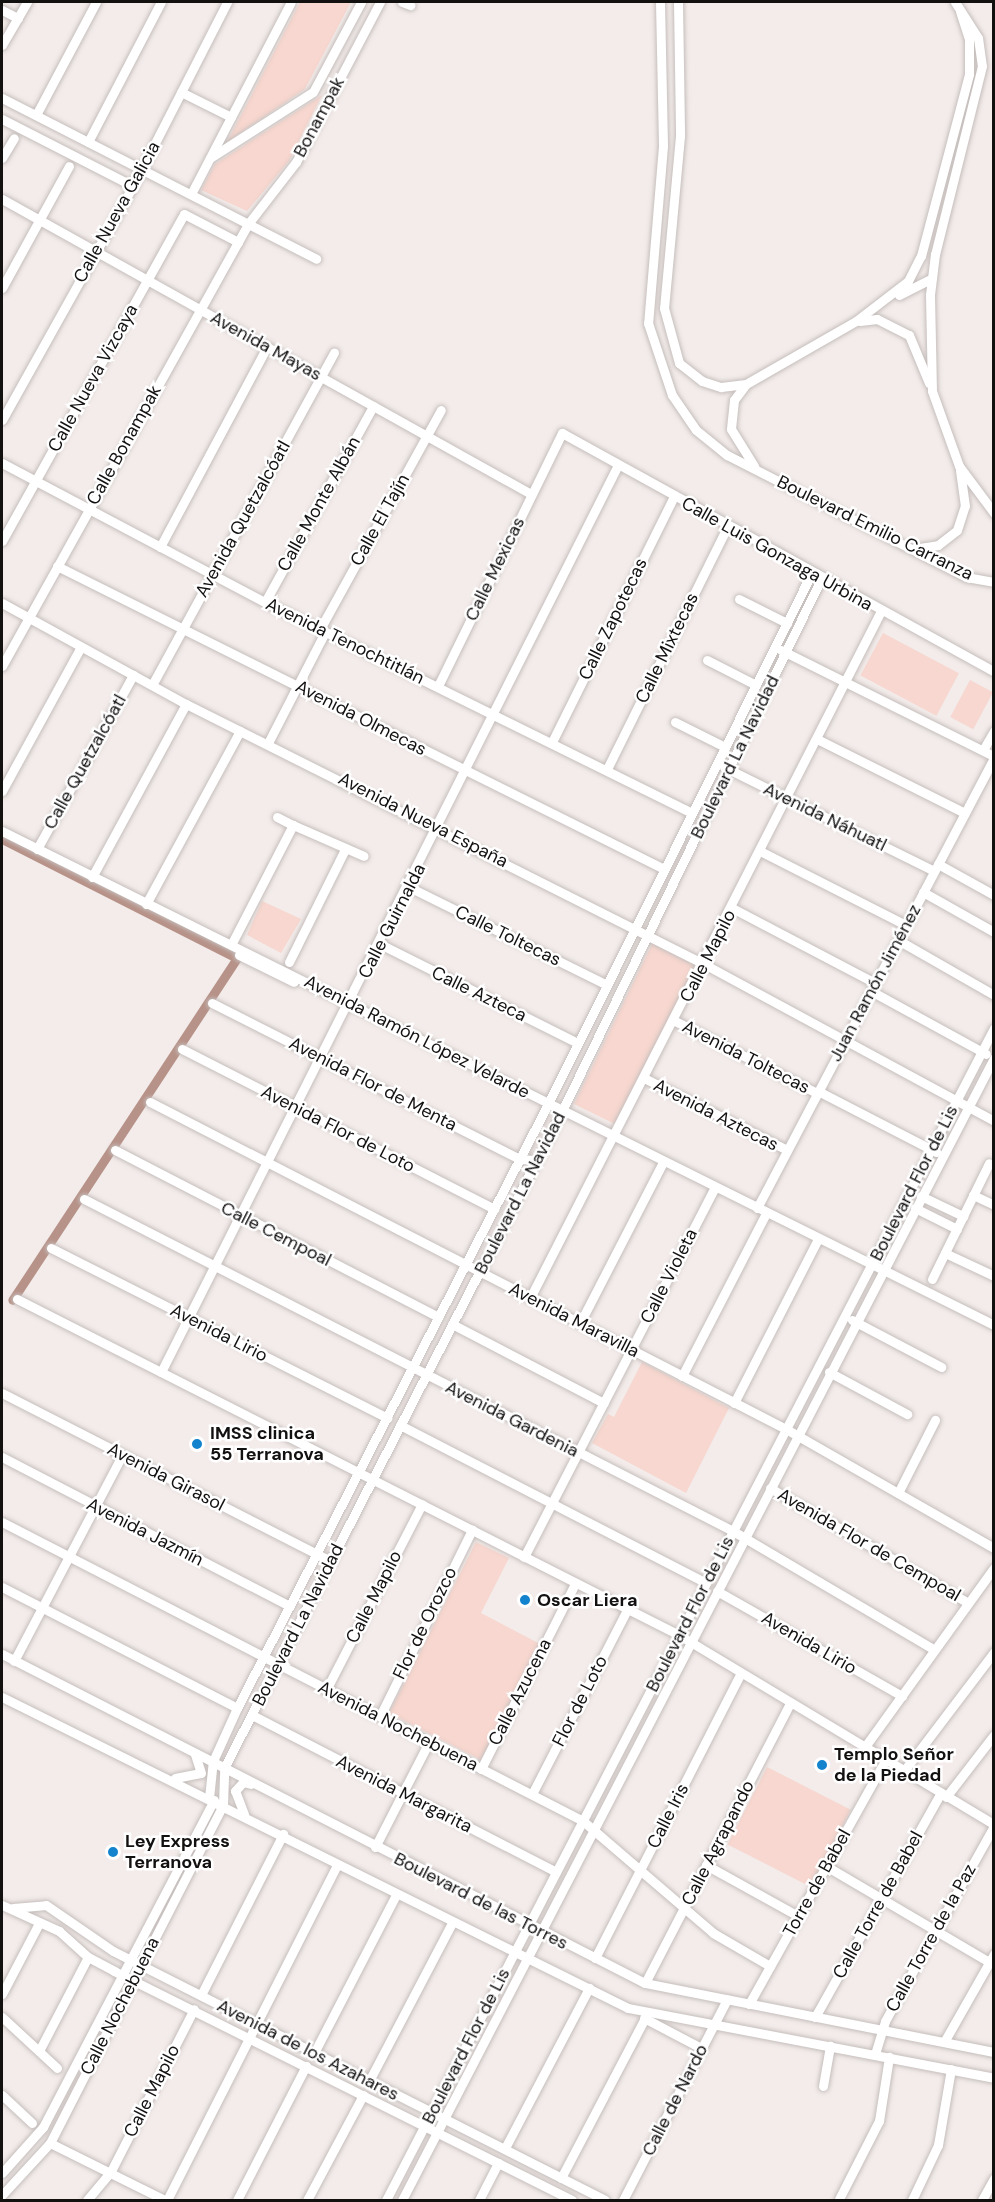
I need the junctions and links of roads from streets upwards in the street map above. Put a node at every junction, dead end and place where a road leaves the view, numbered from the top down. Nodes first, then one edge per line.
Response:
1 (27, 2) edge
2 (96, 2) edge
3 (161, 2) edge
4 (227, 2) edge
5 (291, 2) edge
6 (361, 2) edge
7 (380, 2) edge
8 (660, 2) edge
9 (678, 2) edge
10 (955, 2) edge
11 (2, 10) edge
12 (963, 16) junction
13 (18, 18) junction
14 (2, 45) edge
15 (181, 92) junction
16 (2, 98) edge
17 (36, 116) junction
18 (231, 117) junction
19 (2, 119) edge
20 (14, 138) dead end
21 (88, 142) junction
22 (2, 158) edge
23 (210, 158) junction
24 (69, 166) dead end
25 (142, 169) junction
26 (133, 186) junction
27 (191, 194) junction
28 (2, 199) edge
29 (39, 220) junction
30 (248, 224) junction
31 (238, 242) junction
32 (96, 251) junction
33 (316, 259) dead end
34 (932, 278) junction
35 (147, 280) junction
36 (2, 288) edge
37 (895, 297) junction
38 (200, 309) junction
39 (856, 321) junction
40 (267, 347) junction
41 (334, 352) dead end
42 (321, 377) junction
43 (746, 384) junction
44 (932, 391) junction
45 (374, 406) junction
46 (441, 410) dead end
47 (2, 420) edge
48 (562, 433) joint
49 (426, 436) junction
50 (2, 463) edge
51 (958, 466) junction
52 (617, 467) junction
53 (757, 470) junction
54 (34, 482) junction
55 (531, 494) junction
56 (674, 496) junction
57 (87, 511) junction
58 (993, 513) edge
59 (727, 527) junction
60 (2, 541) edge
61 (160, 547) junction
62 (910, 549) junction
63 (57, 566) junction
64 (811, 574) junction
65 (212, 575) junction
66 (821, 579) junction
67 (993, 582) edge
68 (739, 599) dead end
69 (265, 602) junction
70 (2, 603) edge
71 (881, 611) junction
72 (28, 618) junction
73 (787, 623) junction
74 (183, 629) junction
75 (322, 631) junction
76 (81, 647) junction
77 (774, 647) junction
78 (787, 653) junction
79 (707, 660) dead end
80 (2, 666) edge
81 (993, 671) edge
82 (133, 675) junction
83 (846, 681) junction
84 (152, 685) junction
85 (756, 685) junction
86 (297, 686) junction
87 (438, 686) junction
88 (186, 704) junction
89 (496, 713) junction
90 (675, 722) dead end
91 (240, 731) junction
92 (993, 731) edge
93 (817, 739) junction
94 (552, 742) junction
95 (268, 743) junction
96 (725, 747) junction
97 (983, 750) junction
98 (993, 757) edge
99 (717, 763) junction
100 (607, 769) junction
101 (728, 769) junction
102 (467, 771) junction
103 (2, 791) edge
104 (787, 799) junction
105 (692, 813) junction
106 (965, 813) junction
107 (277, 818) dead end
108 (293, 825) junction
109 (439, 827) junction
110 (2, 831) edge
111 (37, 849) junction
112 (345, 849) junction
113 (760, 851) junction
114 (364, 856) dead end
115 (936, 868) junction
116 (664, 869) junction
117 (92, 877) junction
118 (409, 886) junction
119 (923, 892) junction
120 (993, 893) edge
121 (146, 904) junction
122 (732, 908) junction
123 (906, 925) junction
124 (635, 928) junction
125 (993, 932) edge
126 (648, 935) junction
127 (898, 940) junction
128 (232, 943) junction
129 (380, 944) junction
130 (239, 955) dead end
131 (289, 962) dead end
132 (704, 964) junction
133 (607, 985) junction
134 (873, 987) junction
135 (993, 995) edge
136 (212, 1003) dead end
137 (350, 1005) junction
138 (675, 1021) junction
139 (993, 1028) edge
140 (845, 1038) junction
141 (578, 1043) junction
142 (182, 1049) dead end
143 (981, 1052) junction
144 (993, 1058) edge
145 (323, 1059) junction
146 (645, 1079) junction
147 (818, 1092) junction
148 (956, 1101) junction
149 (150, 1102) dead end
150 (548, 1104) junction
151 (968, 1107) junction
152 (298, 1109) junction
153 (562, 1111) junction
154 (993, 1122) edge
155 (616, 1138) junction
156 (115, 1150) dead end
157 (787, 1150) junction
158 (931, 1150) junction
159 (942, 1155) junction
160 (520, 1159) junction
161 (536, 1160) junction
162 (663, 1162) junction
163 (269, 1163) junction
164 (989, 1164) dead end
165 (715, 1187) junction
166 (973, 1195) junction
167 (921, 1196) junction
168 (84, 1199) dead end
169 (993, 1205) edge
170 (757, 1208) junction
171 (915, 1208) junction
172 (494, 1209) junction
173 (766, 1213) junction
174 (242, 1216) junction
175 (963, 1216) junction
176 (957, 1229) junction
177 (818, 1239) junction
178 (51, 1248) dead end
179 (945, 1253) junction
180 (465, 1264) junction
181 (871, 1265) junction
182 (216, 1267) junction
183 (882, 1270) junction
184 (479, 1271) junction
185 (993, 1276) edge
186 (932, 1279) dead end
187 (530, 1298) junction
188 (17, 1299) dead end
189 (844, 1316) junction
190 (189, 1317) junction
191 (438, 1317) junction
192 (855, 1322) junction
193 (580, 1323) junction
194 (452, 1324) junction
195 (993, 1325) edge
196 (632, 1350) junction
197 (940, 1367) dead end
198 (412, 1368) junction
199 (161, 1372) junction
200 (829, 1372) junction
201 (426, 1376) junction
202 (682, 1376) junction
203 (2, 1393) edge
204 (734, 1402) junction
205 (604, 1403) junction
206 (907, 1414) dead end
207 (387, 1418) junction
208 (935, 1420) dead end
209 (400, 1425) junction
210 (786, 1430) junction
211 (796, 1435) junction
212 (578, 1452) junction
213 (122, 1455) junction
214 (2, 1457) edge
215 (359, 1472) junction
216 (372, 1479) junction
217 (770, 1488) junction
218 (898, 1493) junction
219 (422, 1504) junction
220 (551, 1504) junction
221 (95, 1506) junction
222 (2, 1522) edge
223 (472, 1530) junction
224 (733, 1531) junction
225 (744, 1538) junction
226 (993, 1548) edge
227 (316, 1554) junction
228 (68, 1557) junction
229 (524, 1557) junction
230 (331, 1561) junction
231 (993, 1568) edge
232 (706, 1583) junction
233 (575, 1584) junction
234 (2, 1587) edge
235 (717, 1591) junction
236 (968, 1603) junction
237 (290, 1606) junction
238 (42, 1608) junction
239 (628, 1608) junction
240 (679, 1635) junction
241 (690, 1642) junction
242 (935, 1650) junction
243 (993, 1652) edge
244 (2, 1654) edge
245 (263, 1657) junction
246 (14, 1660) junction
247 (277, 1665) junction
248 (741, 1673) junction
249 (326, 1690) junction
250 (2, 1696) edge
251 (902, 1696) junction
252 (790, 1703) junction
253 (237, 1708) junction
254 (252, 1715) junction
255 (380, 1716) junction
256 (993, 1735) edge
257 (429, 1742) junction
258 (864, 1748) junction
259 (191, 1750) junction
260 (213, 1761) junction
261 (885, 1761) junction
262 (225, 1768) junction
263 (481, 1769) junction
264 (903, 1772) junction
265 (173, 1778) junction
266 (257, 1784) junction
267 (403, 1793) junction
268 (532, 1794) junction
269 (943, 1796) junction
270 (215, 1801) junction
271 (244, 1815) junction
272 (583, 1821) junction
273 (993, 1825) edge
274 (594, 1828) junction
275 (283, 1834) junction
276 (375, 1847) junction
277 (337, 1865) junction
278 (706, 1865) junction
279 (826, 1866) junction
280 (640, 1869) junction
281 (556, 1872) junction
282 (396, 1895) junction
283 (881, 1899) junction
284 (2, 1905) edge
285 (38, 1906) junction
286 (13, 1908) junction
287 (684, 1908) junction
288 (798, 1916) junction
289 (35, 1921) junction
290 (452, 1923) junction
291 (529, 1925) junction
292 (935, 1931) junction
293 (541, 1932) junction
294 (514, 1953) junction
295 (88, 1957) junction
296 (594, 1958) junction
297 (991, 1958) edge
298 (130, 1959) junction
299 (527, 1960) junction
300 (140, 1965) junction
301 (770, 1966) junction
302 (123, 1973) junction
303 (134, 1978) junction
304 (645, 1983) junction
305 (589, 1988) junction
306 (2, 1994) edge
307 (201, 1995) junction
308 (727, 1999) junction
309 (749, 2004) junction
310 (194, 2009) junction
311 (646, 2015) junction
312 (2, 2017) edge
313 (815, 2017) junction
314 (256, 2024) junction
315 (713, 2024) junction
316 (882, 2030) junction
317 (249, 2037) junction
318 (944, 2042) junction
319 (830, 2046) junction
320 (701, 2048) junction
321 (39, 2051) junction
322 (993, 2052) edge
323 (314, 2053) junction
324 (875, 2054) junction
325 (889, 2057) junction
326 (306, 2066) junction
327 (57, 2067) dead end
328 (951, 2068) junction
329 (993, 2078) edge
330 (369, 2081) junction
331 (823, 2086) dead end
332 (363, 2094) junction
333 (2, 2095) edge
334 (431, 2113) junction
335 (444, 2120) junction
336 (32, 2123) dead end
337 (425, 2125) junction
338 (438, 2132) junction
339 (50, 2143) junction
340 (505, 2148) junction
341 (498, 2163) junction
342 (2, 2173) edge
343 (110, 2173) junction
344 (561, 2178) junction
345 (993, 2178) edge
346 (554, 2191) junction
347 (2, 2195) edge
348 (839, 2199) dead end
349 (87, 2200) edge
350 (166, 2200) edge
351 (237, 2200) edge
352 (307, 2200) edge
353 (386, 2200) edge
354 (402, 2200) edge
355 (479, 2200) edge
356 (549, 2200) edge
357 (572, 2200) edge
358 (605, 2200) edge
359 (623, 2200) edge
360 (912, 2200) edge
361 (982, 2200) edge

1 - 13 street
2 - 17 street
3 - 21 street
4 - 15 street, Calle Nueva Galicia
5 - 18 street
6 - 23 street, Bonampak
7 - 30 street, Bonampak
8 - 53 street, Boulevard Emilio Carranza
9 - 43 street
10 - 12 street
11 - 13 street
12 - 34 street
12 - 37 street
13 - 14 street
15 - 18 street
15 - 25 street, Calle Nueva Galicia
16 - 17 street
17 - 21 street
18 - 23 street
19 - 26 street
20 - 22 street
21 - 25 street
23 - 27 street
24 - 29 street
25 - 26 street, Calle Nueva Galicia
25 - 27 street
26 - 32 street, Calle Nueva Galicia
27 - 30 street
28 - 29 street, Avenida Mayas
29 - 32 street, Avenida Mayas
29 - 36 street
30 - 31 street, Calle Bonampak
30 - 33 street
31 - 35 street, Calle Nueva Vizcaya
31 - 38 street, Calle Bonampak
32 - 35 street, Avenida Mayas
32 - 47 street, Calle Nueva Galicia
34 - 37 street
34 - 44 street
35 - 38 street, Avenida Mayas
35 - 54 street, Calle Nueva Vizcaya
37 - 39 street
38 - 40 street, Avenida Mayas
38 - 57 street, Calle Bonampak
39 - 43 street
39 - 44 street
40 - 42 street, Avenida Mayas
40 - 61 street
41 - 42 street, Avenida Quetzalcóatl
42 - 45 street, Avenida Mayas
42 - 65 street, Avenida Quetzalcóatl
43 - 53 street
44 - 51 street
45 - 49 street, Avenida Mayas
45 - 69 street, Calle Monte Albán
46 - 49 street, Calle El Tajín
48 - 52 street, Calle Luis Gonzaga Urbina
48 - 55 street, Calle Mexicas
49 - 55 street, Avenida Mayas
49 - 75 street, Calle El Tajín
50 - 54 street, Avenida Tenochtitlán
51 - 58 street
51 - 62 street
52 - 56 street, Calle Luis Gonzaga Urbina
52 - 89 street, Calle Guirnalda
53 - 62 street, Boulevard Emilio Carranza
54 - 57 street, Avenida Tenochtitlán
54 - 60 street, Calle Nueva Vizcaya
55 - 87 street, Calle Mexicas
56 - 59 street, Calle Luis Gonzaga Urbina
56 - 94 street, Calle Zapotecas
57 - 61 street, Avenida Tenochtitlán
57 - 63 street, Calle Bonampak
59 - 64 street, Calle Luis Gonzaga Urbina
59 - 100 street, Calle Mixtecas
61 - 65 street, Avenida Tenochtitlán
62 - 67 street, Boulevard Emilio Carranza
63 - 72 street, Calle Bonampak
63 - 74 street, Avenida Olmecas
64 - 66 street, Calle Luis Gonzaga Urbina
64 - 73 street, Boulevard La Navidad
65 - 69 street, Avenida Tenochtitlán
65 - 74 street, Avenida Quetzalcóatl
66 - 71 street, Calle Luis Gonzaga Urbina
66 - 78 street, Boulevard La Navidad
68 - 73 street
69 - 75 street, Avenida Tenochtitlán
70 - 72 street, Avenida Nueva España
71 - 81 street, Calle Luis Gonzaga Urbina
71 - 83 street, Calle Mapilo
72 - 76 street, Avenida Nueva España
72 - 80 street, Calle Bonampak
73 - 77 street, Boulevard La Navidad
74 - 84 street, Avenida Quetzalcóatl
74 - 86 street, Avenida Olmecas
75 - 86 street, Calle El Tajín
75 - 87 street, Avenida Tenochtitlán
76 - 82 street, Avenida Nueva España
76 - 103 street
77 - 78 street
77 - 85 street, Boulevard La Navidad
78 - 83 street
78 - 101 street, Boulevard La Navidad
79 - 85 street
82 - 84 street, Avenida Nueva España
82 - 111 street, Calle Quetzalcóatl
83 - 93 street, Calle Mapilo
83 - 97 street
84 - 88 street, Avenida Nueva España
85 - 96 street, Boulevard La Navidad
86 - 95 street, Calle El Tajín
86 - 102 street, Avenida Olmecas
87 - 89 street, Avenida Tenochtitlán
88 - 91 street, Avenida Nueva España
88 - 117 street
89 - 94 street, Avenida Tenochtitlán
89 - 102 street, Calle Guirnalda
90 - 96 street
91 - 95 street, Avenida Nueva España
91 - 121 street
92 - 97 street
93 - 104 street, Calle Mapilo
93 - 106 street
94 - 100 street, Avenida Tenochtitlán
95 - 109 street, Avenida Nueva España
96 - 99 street, Boulevard La Navidad
97 - 98 street
98 - 106 street, Juan Ramón Jiménez
99 - 101 street, Avenida Náhuatl
99 - 105 street, Boulevard La Navidad
100 - 105 street, Avenida Tenochtitlán
101 - 104 street, Avenida Náhuatl
101 - 126 street, Boulevard La Navidad
102 - 109 street, Calle Guirnalda
102 - 116 street, Avenida Olmecas
104 - 113 street, Calle Mapilo
104 - 115 street, Avenida Náhuatl
105 - 116 street, Boulevard La Navidad
106 - 115 street, Juan Ramón Jiménez
107 - 108 street
108 - 112 street
108 - 128 street
109 - 118 street, Calle Guirnalda
109 - 124 street, Avenida Nueva España
110 - 111 street, Avenida Ramón López Velarde
111 - 117 street, Avenida Ramón López Velarde
112 - 114 street
112 - 131 street
113 - 122 street, Calle Mapilo
113 - 123 street
115 - 119 street, Juan Ramón Jiménez
115 - 120 street, Avenida Náhuatl
116 - 124 street, Boulevard La Navidad
117 - 121 street, Avenida Ramón López Velarde
118 - 129 street, Calle Guirnalda
118 - 133 street, Calle Toltecas
119 - 123 street, Juan Ramón Jiménez
119 - 125 street
121 - 128 street, Avenida Ramón López Velarde
122 - 132 street, Calle Mapilo
122 - 134 street
123 - 127 street, Juan Ramón Jiménez
124 - 126 street, Avenida Nueva España
124 - 133 street, Boulevard La Navidad
126 - 132 street, Avenida Nueva España
126 - 153 street, Boulevard La Navidad
127 - 134 street, Juan Ramón Jiménez
127 - 135 street
128 - 137 street, Avenida Ramón López Velarde
129 - 137 street, Calle Guirnalda
129 - 141 street, Calle Azteca
130 - 137 street
132 - 138 street, Calle Mapilo
132 - 140 street, Avenida Nueva España
133 - 141 street, Boulevard La Navidad
134 - 140 street, Juan Ramón Jiménez
134 - 143 street
136 - 145 street, Avenida Flor de Menta
137 - 145 street, Calle Guirnalda
137 - 150 street, Avenida Ramón López Velarde
138 - 146 street, Calle Mapilo
138 - 147 street, Avenida Toltecas
139 - 143 street, Boulevard Flor de Lis
140 - 147 street, Juan Ramón Jiménez
140 - 148 street, Avenida Nueva España
141 - 150 street, Boulevard La Navidad
142 - 152 street, Avenida Flor de Loto
143 - 144 street
143 - 148 street, Boulevard Flor de Lis
144 - 151 street, Boulevard Flor de Lis
145 - 152 street, Calle Guirnalda
145 - 160 street, Avenida Flor de Menta
146 - 155 street, Calle Mapilo
146 - 157 street, Avenida Aztecas
147 - 157 street, Juan Ramón Jiménez
147 - 158 street, Avenida Toltecas
148 - 151 street, Avenida Nueva España
148 - 158 street, Boulevard Flor de Lis
149 - 163 street, Avenida Maravilla
150 - 153 street, Avenida Ramón López Velarde
150 - 160 street, Boulevard La Navidad
151 - 154 street, Avenida Nueva España
151 - 159 street, Boulevard Flor de Lis
152 - 163 street, Calle Guirnalda
152 - 172 street, Avenida Flor de Loto
153 - 155 street, Avenida Ramón López Velarde
153 - 161 street, Boulevard La Navidad
155 - 162 street, Avenida Ramón López Velarde
155 - 187 street, Calle Mapilo
156 - 174 street, Calle Cempoal
157 - 170 street, Juan Ramón Jiménez
158 - 159 street, Avenida Toltecas
158 - 181 street, Boulevard Flor de Lis
159 - 167 street, Boulevard Flor de Lis
160 - 161 street, Avenida Flor de Menta
160 - 172 street, Boulevard La Navidad
161 - 184 street, Boulevard La Navidad
162 - 165 street, Avenida Ramón López Velarde
162 - 193 street
163 - 174 street, Calle Guirnalda
163 - 180 street, Avenida Maravilla
164 - 166 street
165 - 170 street, Avenida Ramón López Velarde
165 - 196 street, Calle Violeta
166 - 169 street
166 - 175 street
167 - 171 street, Boulevard Flor de Lis
167 - 175 street
168 - 182 street, Avenida Gardenia
170 - 173 street, Avenida Ramón López Velarde
171 - 176 street
171 - 183 street, Boulevard Flor de Lis
172 - 180 street, Boulevard La Navidad
173 - 177 street, Avenida Ramón López Velarde
173 - 202 street
174 - 182 street, Calle Guirnalda
174 - 191 street, Calle Cempoal
175 - 176 street
176 - 179 street
177 - 181 street, Avenida Ramón López Velarde
177 - 204 street
178 - 190 street, Avenida Lirio
179 - 185 street
179 - 186 street
180 - 184 street, Avenida Maravilla
180 - 191 street, Boulevard La Navidad
181 - 183 street, Avenida Ramón López Velarde
181 - 189 street, Boulevard Flor de Lis
182 - 190 street, Calle Guirnalda
182 - 198 street, Avenida Gardenia
183 - 192 street, Boulevard Flor de Lis
183 - 195 street, Avenida Ramón López Velarde
184 - 187 street, Avenida Maravilla
184 - 194 street, Boulevard La Navidad
187 - 193 street, Avenida Maravilla
188 - 199 street
189 - 192 street
189 - 210 street, Boulevard Flor de Lis
190 - 199 street, Calle Guirnalda
190 - 207 street, Avenida Lirio
191 - 198 street, Boulevard La Navidad
192 - 197 street
192 - 200 street, Boulevard Flor de Lis
193 - 196 street, Avenida Maravilla
194 - 201 street, Boulevard La Navidad
194 - 205 street
196 - 202 street, Avenida Maravilla
196 - 205 street, Calle Violeta
198 - 201 street, Avenida Gardenia
198 - 207 street, Boulevard La Navidad
199 - 215 street
200 - 206 street
200 - 211 street, Boulevard Flor de Lis
201 - 209 street, Boulevard La Navidad
201 - 212 street, Avenida Gardenia
202 - 204 street, Avenida Maravilla
203 - 213 street, Avenida Girasol
204 - 210 street, Avenida Maravilla
205 - 212 street, Calle Violeta
207 - 215 street, Boulevard La Navidad
208 - 218 street
209 - 216 street, Boulevard La Navidad
209 - 220 street
210 - 211 street, Avenida Maravilla
210 - 224 street, Boulevard Flor de Lis
211 - 217 street, Boulevard Flor de Lis
211 - 218 street, Avenida Maravilla
212 - 220 street, Calle Violeta
212 - 224 street, Avenida Gardenia
213 - 221 street
213 - 227 street, Avenida Girasol
214 - 221 street, Avenida Jazmín
215 - 216 street
215 - 227 street, Boulevard La Navidad
216 - 219 street
216 - 230 street, Boulevard La Navidad
217 - 225 street, Boulevard Flor de Lis
217 - 236 street, Avenida Flor de Cempoal
218 - 226 street, Avenida Maravilla
219 - 223 street
219 - 249 street, Calle Mapilo
220 - 229 street, Calle Violeta
220 - 232 street
221 - 228 street
221 - 237 street, Avenida Jazmín
222 - 228 street, Avenida Nochebuena
223 - 229 street
223 - 255 street, Flor de Orozco
224 - 225 street, Avenida Gardenia
224 - 232 street, Boulevard Flor de Lis
225 - 235 street, Boulevard Flor de Lis
225 - 242 street, Avenida Gardenia
227 - 230 street, Avenida Girasol
227 - 237 street, Boulevard La Navidad
228 - 238 street
228 - 245 street, Avenida Nochebuena
229 - 233 street
230 - 247 street, Boulevard La Navidad
231 - 236 street
232 - 240 street, Boulevard Flor de Lis
233 - 239 street
233 - 263 street, Calle Azucena
234 - 238 street
235 - 241 street, Boulevard Flor de Lis
235 - 251 street, Avenida Lirio
236 - 242 street
237 - 245 street, Boulevard La Navidad
238 - 246 street
238 - 253 street
239 - 240 street
239 - 268 street, Flor de Loto
240 - 241 street
240 - 272 street, Boulevard Flor de Lis
241 - 248 street
241 - 274 street, Boulevard Flor de Lis
242 - 251 street
243 - 264 street
244 - 246 street, Boulevard de las Torres
245 - 247 street, Avenida Nochebuena
245 - 253 street, Boulevard La Navidad
246 - 259 street, Boulevard de las Torres
247 - 249 street, Avenida Nochebuena
247 - 254 street, Boulevard La Navidad
248 - 252 street
248 - 280 street, Calle Iris
249 - 255 street, Avenida Nochebuena
250 - 265 street, Boulevard de las Torres
251 - 258 street
252 - 258 street
252 - 278 street, Calle Agrapando
253 - 260 street, Boulevard La Navidad
254 - 262 street, Boulevard La Navidad
254 - 267 street, Avenida Margarita
255 - 257 street, Avenida Nochebuena
256 - 269 street, Calle Torre de Babel
257 - 263 street, Avenida Nochebuena
257 - 267 street
258 - 261 street
259 - 260 street, Boulevard de las Torres
259 - 265 street
260 - 262 street, Boulevard de las Torres
260 - 270 street, Boulevard La Navidad
261 - 264 street
261 - 279 street, Torre de Babel
262 - 266 street, Boulevard de las Torres
262 - 270 street, Boulevard La Navidad
263 - 268 street, Avenida Nochebuena
264 - 269 street
265 - 270 street, Boulevard de las Torres
266 - 271 street
266 - 276 street, Boulevard de las Torres
267 - 276 street
267 - 281 street, Avenida Margarita
268 - 272 street, Avenida Nochebuena
269 - 273 street
269 - 283 street, Calle Torre de Babel
270 - 271 street, Boulevard de las Torres
270 - 298 street, Calle Nochebuena
270 - 300 street, Calle Nochebuena
271 - 275 street, Boulevard de las Torres
272 - 274 street, Avenida Nochebuena
272 - 281 street, Boulevard Flor de Lis
273 - 292 street, Calle Torre de la Paz
274 - 280 street, Avenida Nochebuena
274 - 293 street, Boulevard Flor de Lis
275 - 277 street, Boulevard de las Torres
275 - 307 street
276 - 291 street, Boulevard de las Torres
277 - 282 street, Boulevard de las Torres
277 - 314 street
278 - 287 street, Calle Agrapando
278 - 288 street
279 - 283 street
279 - 288 street, Torre de Babel
280 - 287 street, Avenida Nochebuena
280 - 296 street, Calle Iris
281 - 291 street, Boulevard Flor de Lis
282 - 290 street, Boulevard de las Torres
282 - 323 street
283 - 292 street
283 - 313 street, Calle Torre de Babel
284 - 286 street, Avenida de los Azahares
285 - 286 street, Avenida de los Azahares
285 - 289 street
285 - 298 street, Avenida de los Azahares
286 - 289 street, Avenida de los Azahares
287 - 301 street, Avenida Nochebuena
287 - 304 street, Calle Agrapando
288 - 301 street, Torre de Babel
289 - 295 street, Avenida de los Azahares
289 - 306 street
290 - 294 street, Boulevard de las Torres
290 - 330 street
291 - 293 street, Boulevard de las Torres
291 - 294 street, Boulevard Flor de Lis
292 - 297 street
292 - 316 street, Calle Torre de la Paz
293 - 296 street, Boulevard de las Torres
293 - 299 street, Boulevard Flor de Lis
294 - 299 street, Boulevard de las Torres
294 - 334 street, Boulevard Flor de Lis
295 - 302 street, Avenida de los Azahares
295 - 321 street
296 - 304 street, Boulevard de las Torres
297 - 318 street
298 - 300 street, Avenida de los Azahares
298 - 302 street, Calle Nochebuena
299 - 305 street, Boulevard de las Torres
299 - 335 street, Boulevard Flor de Lis
300 - 303 street, Calle Nochebuena
300 - 307 street, Avenida de los Azahares
301 - 309 street, Torre de Babel
302 - 303 street, Avenida de los Azahares
302 - 342 street, Calle Nochebuena
303 - 310 street, Avenida de los Azahares
303 - 339 street, Calle Nochebuena
304 - 308 street, Boulevard de las Torres
305 - 311 street, Boulevard de las Torres
305 - 340 street
307 - 314 street, Avenida de los Azahares
308 - 309 street, Boulevard de las Torres
308 - 315 street, Calle de Nardo
309 - 313 street, Boulevard de las Torres
310 - 317 street, Avenida de los Azahares
310 - 343 street, Calle Mapilo
311 - 315 street, Boulevard de las Torres
311 - 320 street
311 - 344 street
312 - 321 street
313 - 316 street, Boulevard de las Torres
314 - 317 street
314 - 323 street, Avenida de los Azahares
315 - 319 street, Boulevard de las Torres
315 - 320 street, Calle de Nardo
316 - 318 street, Boulevard de las Torres
316 - 324 street, Calle Torre de la Paz
317 - 326 street, Avenida de los Azahares
317 - 350 street
318 - 322 street, Boulevard de las Torres
319 - 324 street, Boulevard de las Torres
319 - 331 street
320 - 359 street, Calle de Nardo
321 - 327 street
323 - 330 street, Avenida de los Azahares
324 - 325 street, Boulevard de las Torres
325 - 328 street, Boulevard de las Torres
325 - 348 street
326 - 332 street, Avenida de los Azahares
326 - 351 street
328 - 329 street, Boulevard de las Torres
328 - 360 street
330 - 334 street, Avenida de los Azahares
332 - 337 street, Avenida de los Azahares
332 - 352 street
333 - 336 street
334 - 335 street, Avenida de los Azahares
334 - 337 street, Boulevard Flor de Lis
335 - 338 street, Boulevard Flor de Lis
335 - 340 street, Avenida de los Azahares
337 - 338 street, Avenida de los Azahares
337 - 353 street, Boulevard Flor de Lis
338 - 341 street, Avenida de los Azahares
338 - 354 street, Boulevard Flor de Lis
339 - 343 street
339 - 347 street, Calle Nochebuena
340 - 344 street, Avenida de los Azahares
341 - 346 street, Avenida de los Azahares
341 - 355 street
343 - 349 street, Calle Mapilo
343 - 350 street
344 - 358 street, Avenida de los Azahares
345 - 361 street
346 - 356 street
346 - 357 street, Avenida de los Azahares

